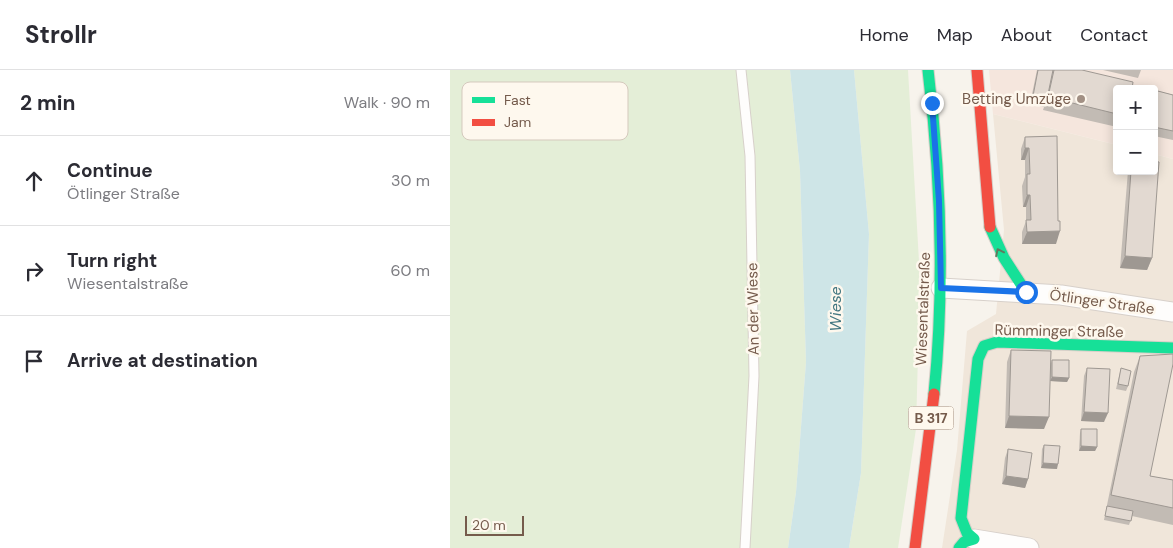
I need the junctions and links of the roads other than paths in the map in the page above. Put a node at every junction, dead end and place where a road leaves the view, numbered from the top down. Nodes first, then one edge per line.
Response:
1 (741, 70) edge
2 (928, 70) edge
3 (977, 70) edge
4 (941, 288) junction
5 (1026, 292) junction
6 (1173, 312) edge
7 (1173, 348) edge
8 (966, 544) edge
9 (745, 548) edge
10 (915, 548) edge
11 (1029, 548) edge

1 - 9 lane, An der Wiese
2 - 4 street, Wiesentalstraße / B 317
5 -> 3 street
4 - 5 street, Ötlinger Straße
4 - 10 street, Wiesentalstraße / B 317
5 - 6 street, Ötlinger Straße
7 - 8 street, Rümminger Straße
8 - 11 street

